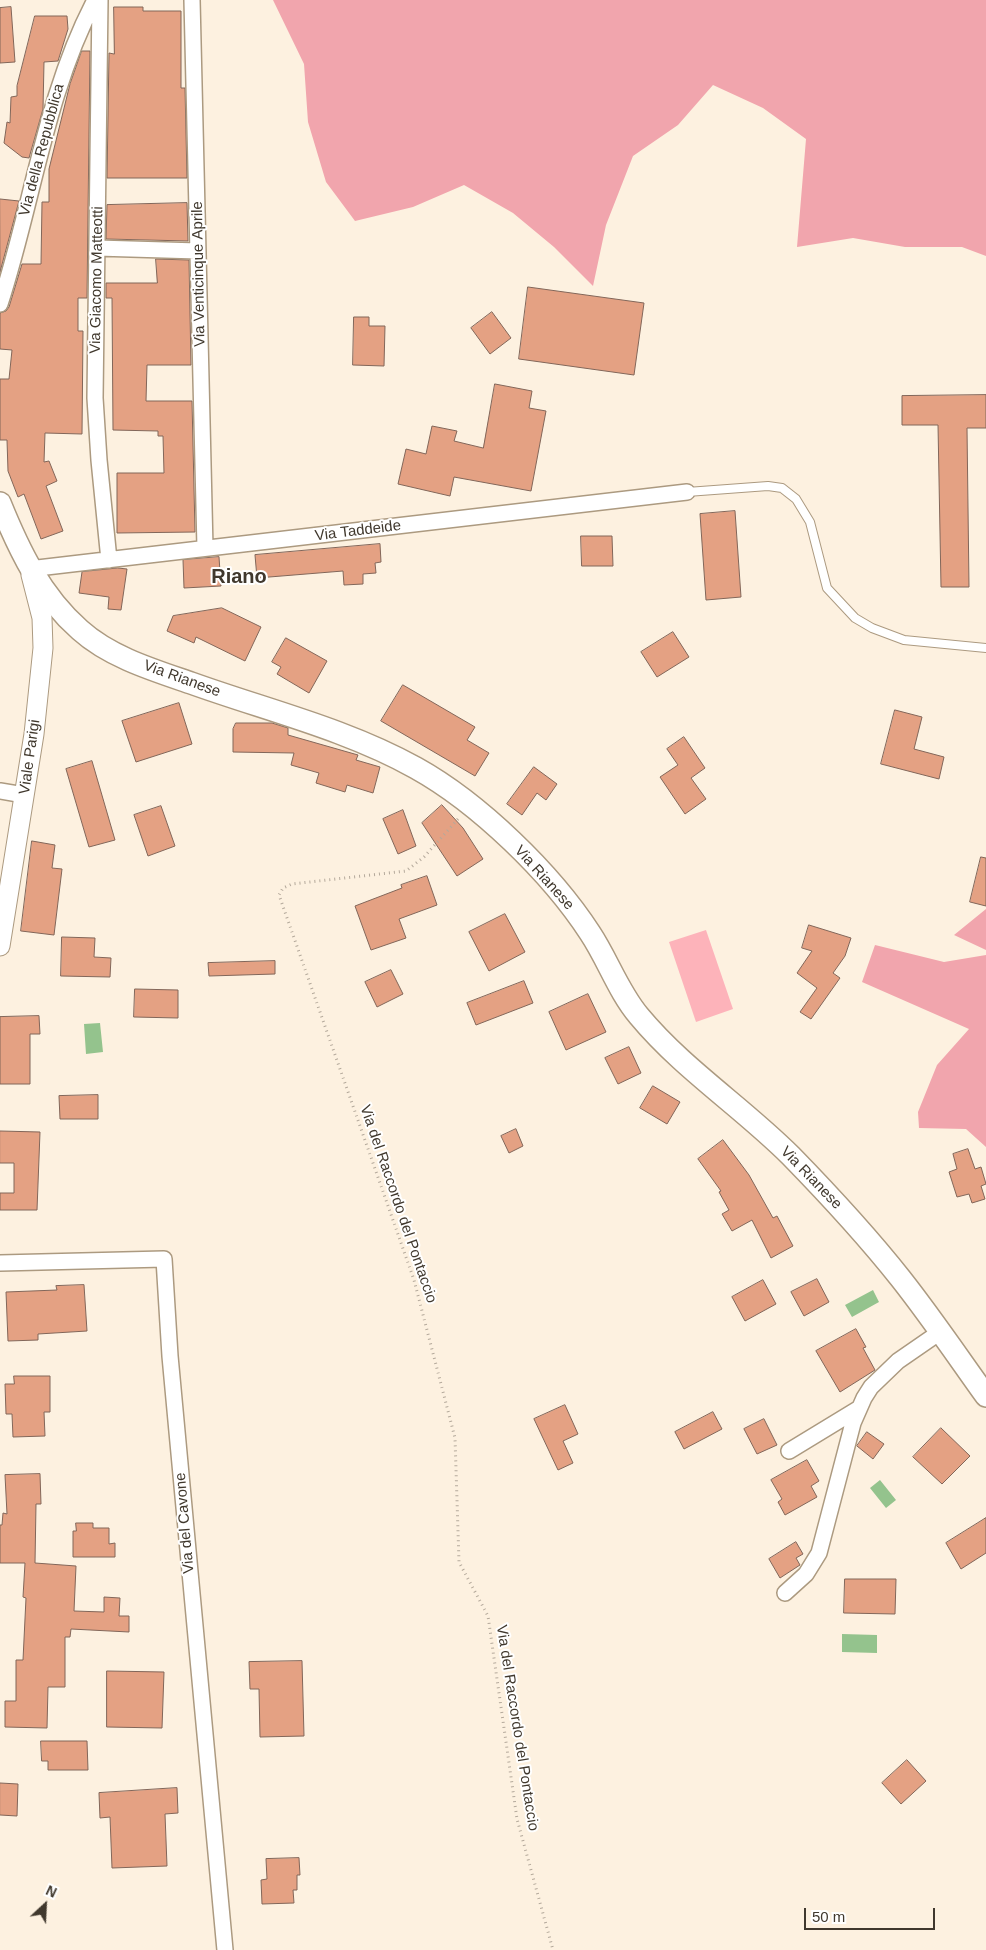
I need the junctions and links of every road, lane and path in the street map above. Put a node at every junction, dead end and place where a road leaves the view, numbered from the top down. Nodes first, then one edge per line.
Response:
1 (95, 0) edge
2 (100, 0) edge
3 (192, 0) edge
4 (97, 248) junction
5 (198, 251) junction
6 (0, 304) edge
7 (687, 492) joint
8 (0, 503) edge
9 (205, 548) junction
10 (109, 560) junction
11 (29, 569) junction
12 (986, 648) edge
13 (0, 791) edge
14 (24, 795) junction
15 (471, 805) junction
16 (0, 946) edge
17 (0, 1263) edge
18 (940, 1332) junction
19 (982, 1384) edge
20 (858, 1409) junction
21 (789, 1451) dead end
22 (785, 1593) dead end
23 (225, 1950) edge
24 (553, 1950) edge

1 - 6 street, Via della Repubblica
2 - 4 street, Via Giacomo Matteotti
3 - 5 street, Via Venticinque Aprile
4 - 5 street
4 - 10 street, Via Giacomo Matteotti
5 - 9 street, Via Venticinque Aprile
7 - 9 street, Via Taddeide
7 - 12 lane
8 - 11 main road, Via Rianese
9 - 10 street, Via Taddeide
10 - 11 street, Via Taddeide
11 - 14 street, Viale Parigi
11 - 15 main road, Via Rianese
13 - 14 street
14 - 16 street, Viale Parigi
15 - 18 main road, Via Rianese
15 - 24 path, Via del Raccordo del Pontaccio
17 - 23 street, Via del Cavone
18 - 19 main road, Via Rianese
18 - 20 street
20 - 21 street
20 - 22 street

